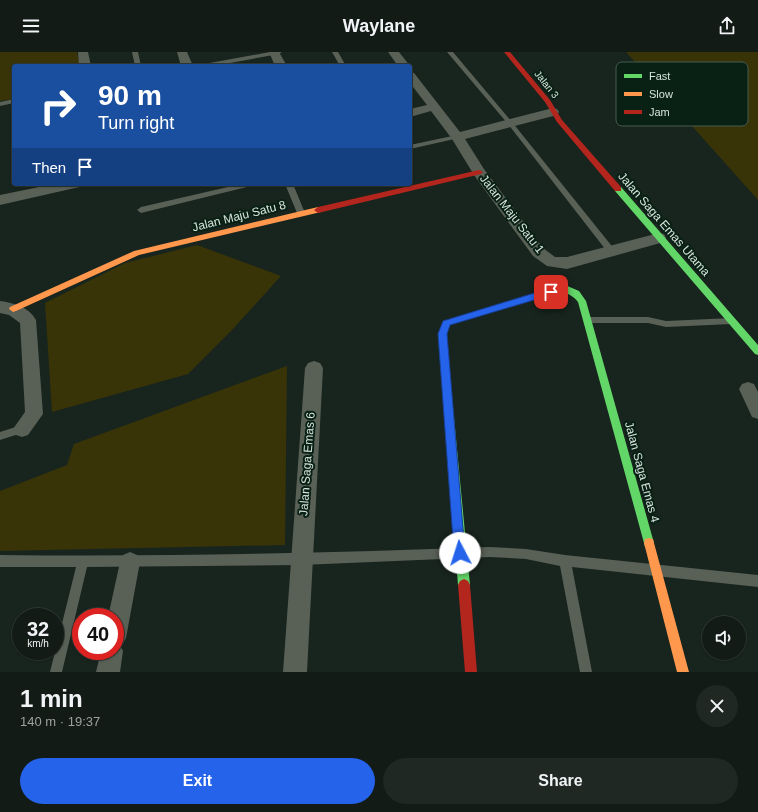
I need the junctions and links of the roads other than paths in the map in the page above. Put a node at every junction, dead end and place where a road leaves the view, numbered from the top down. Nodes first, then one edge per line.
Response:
1 (83, 52) edge
2 (135, 52) edge
3 (182, 52) edge
4 (276, 52) edge
5 (335, 52) edge
6 (393, 52) edge
7 (450, 52) edge
8 (507, 52) edge
9 (85, 64) edge
10 (138, 64) edge
11 (186, 64) edge
12 (214, 64) edge
13 (280, 64) edge
14 (342, 64) edge
15 (402, 64) edge
16 (412, 78) edge
17 (12, 101) edge
18 (0, 104) edge
19 (434, 107) junction
20 (412, 112) edge
21 (553, 112) junction
22 (510, 123) junction
23 (457, 137) junction
24 (412, 147) edge
25 (479, 172) junction
26 (66, 186) edge
27 (243, 186) edge
28 (290, 186) edge
29 (0, 200) edge
30 (141, 210) dead end
31 (301, 213) junction
32 (659, 238) junction
33 (612, 252) junction
34 (565, 288) joint
35 (6, 308) edge
36 (588, 320) junction
37 (733, 321) junction
38 (442, 334) joint
39 (758, 350) edge
40 (314, 368) dead end
41 (748, 389) dead end
42 (758, 411) edge
43 (22, 429) joint
44 (0, 436) edge
45 (460, 553) junction
46 (301, 559) junction
47 (0, 561) edge
48 (84, 561) junction
49 (565, 561) junction
50 (130, 562) junction
51 (656, 569) junction
52 (758, 581) edge
53 (121, 608) edge
54 (110, 660) edge
55 (56, 672) edge
56 (108, 672) edge
57 (295, 672) edge
58 (471, 672) edge
59 (586, 672) edge
60 (683, 672) edge

1 - 9 street
2 - 10 lane
3 - 11 street
4 - 12 lane
4 - 13 street
5 - 14 lane
6 - 15 street
7 - 22 lane
8 - 21 street, Jalan 3
16 - 19 street, Jalan Maju Satu 1
17 - 18 lane
19 - 20 street
19 - 23 street, Jalan Maju Satu 1
21 - 22 street
21 - 32 street, Jalan Saga Emas Utama
22 - 23 street
22 - 33 lane
23 - 24 lane
23 - 25 street, Jalan Maju Satu 1
25 - 31 street, Jalan Maju Satu 8
25 - 33 street, Jalan Maju Satu 1
26 - 29 street
27 - 30 lane
28 - 31 lane
31 - 35 street, Jalan Maju Satu 8
32 - 33 street, Jalan Maju Satu 1
32 - 37 street, Jalan Saga Emas Utama
34 - 36 street, Jalan Saga Emas 4
34 - 38 lane
35 - 43 street
36 - 37 lane
36 - 51 street, Jalan Saga Emas 4
37 - 39 street, Jalan Saga Emas Utama
38 - 45 street
40 - 46 street, Jalan Saga Emas 6
41 - 42 street
43 - 44 lane
45 - 46 lane
45 - 49 lane
45 - 58 street
46 - 50 lane
46 - 57 street, Jalan Saga Emas 6
47 - 48 lane
48 - 50 lane
48 - 55 lane
49 - 51 lane
49 - 59 lane
50 - 53 street
51 - 52 lane
51 - 60 street, Jalan Saga Emas 4
54 - 56 street

